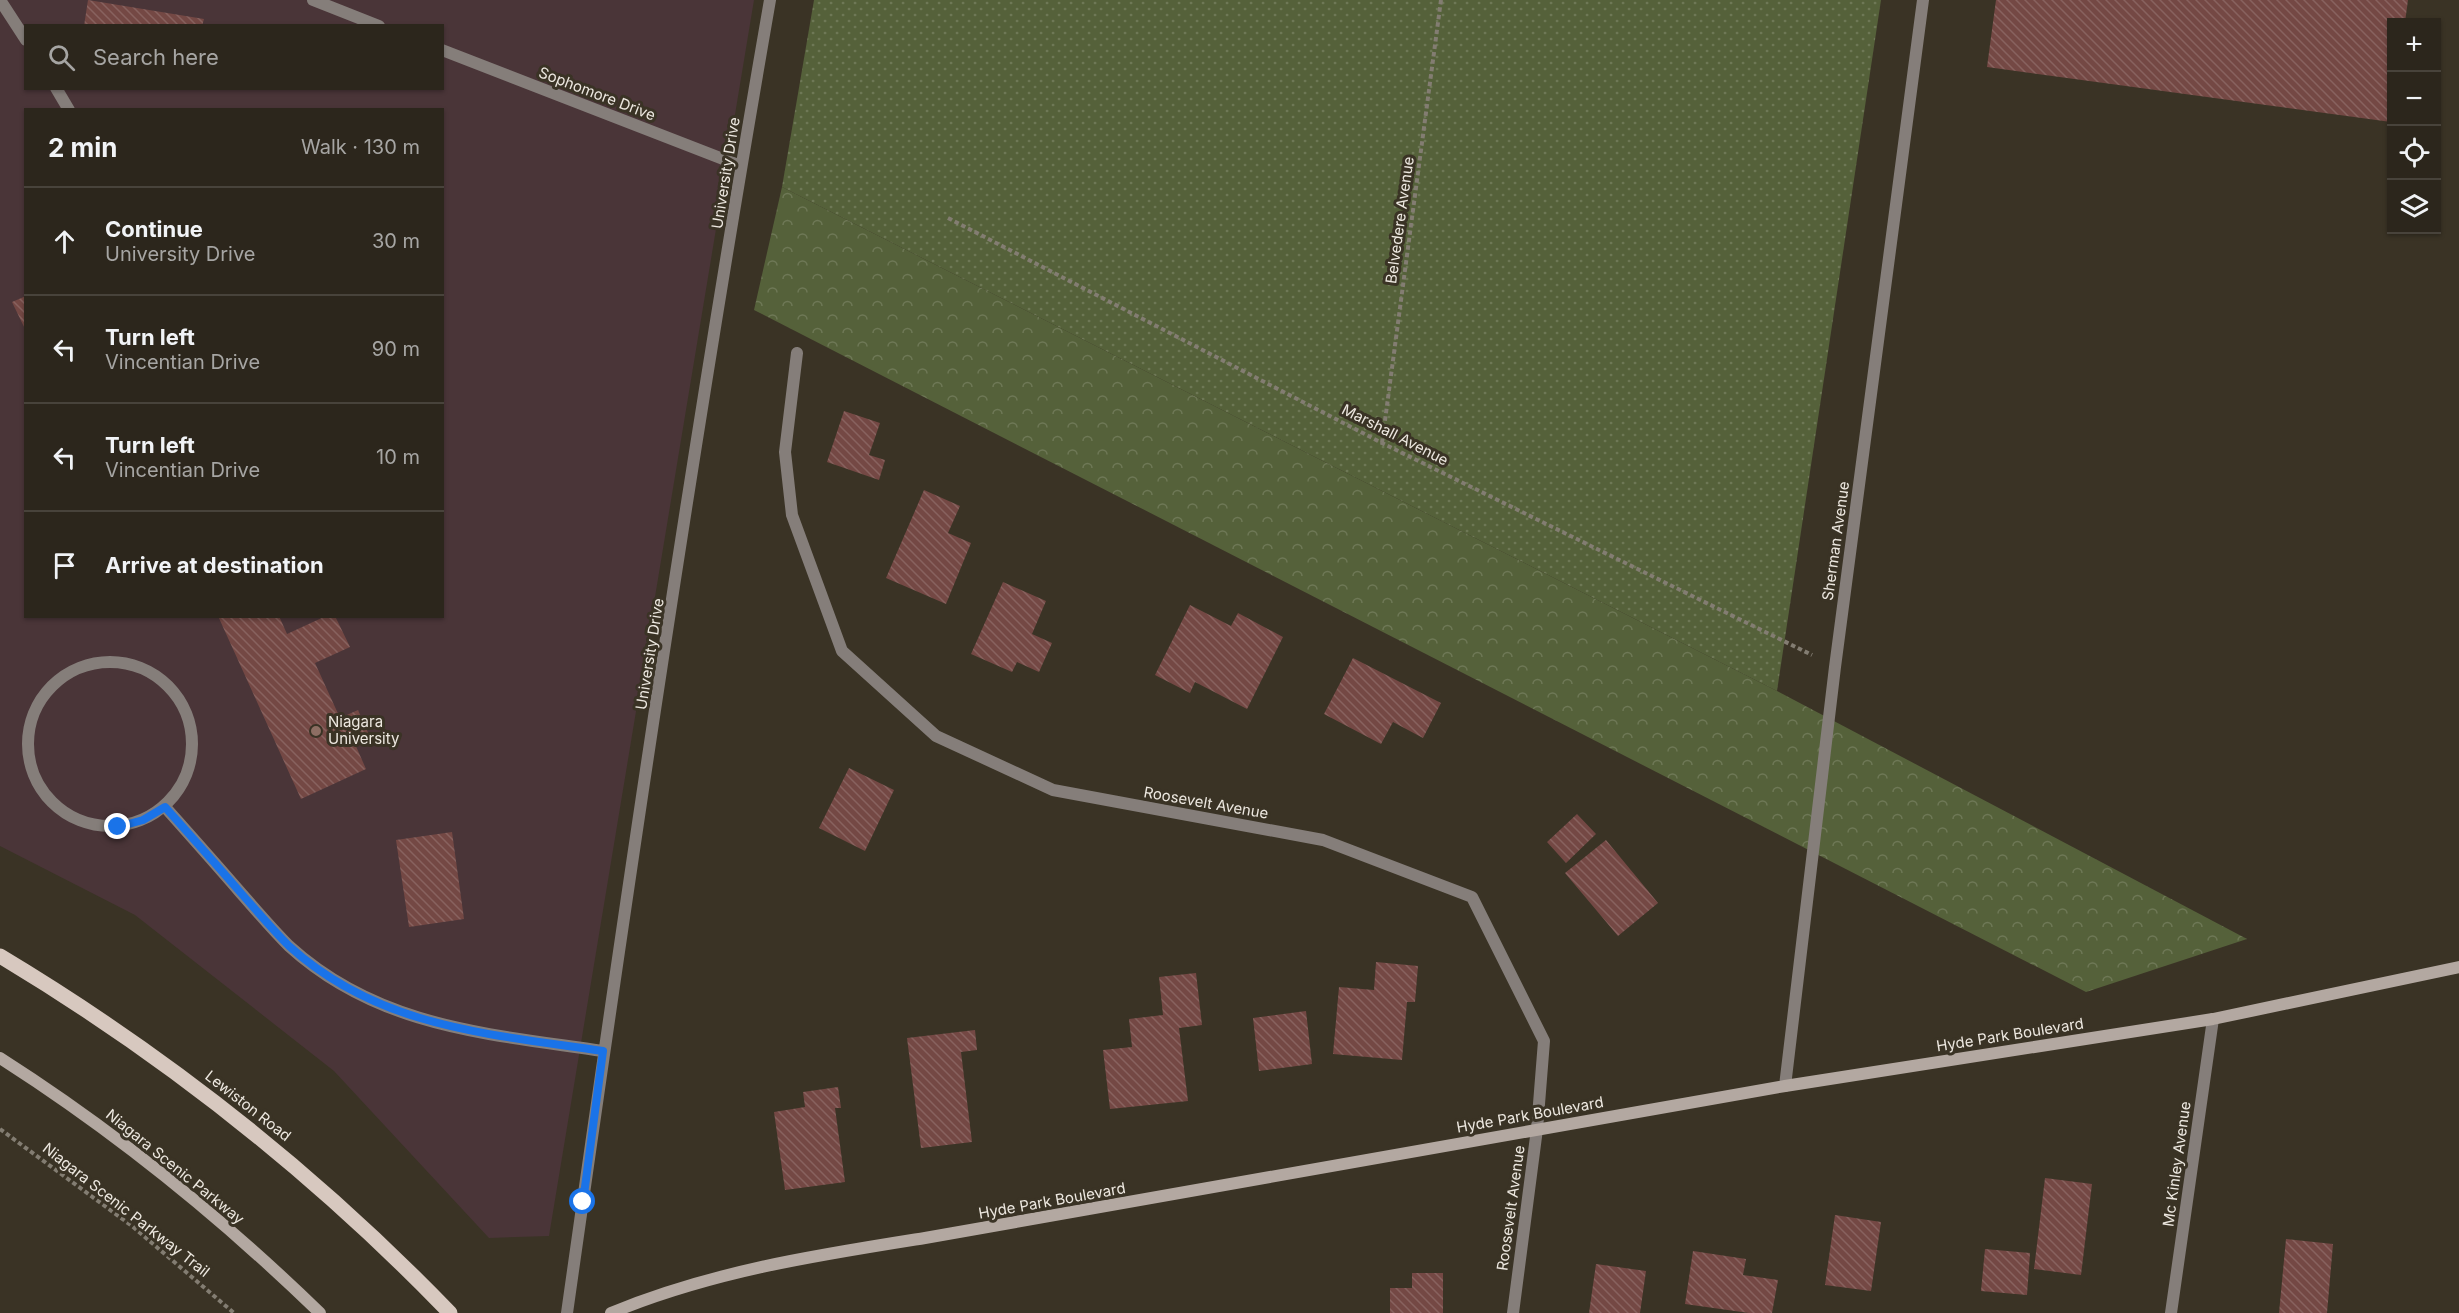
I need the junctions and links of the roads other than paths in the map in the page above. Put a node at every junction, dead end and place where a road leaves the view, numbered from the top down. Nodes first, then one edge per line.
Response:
1 (0, 0) edge
2 (313, 0) edge
3 (770, 0) edge
4 (1923, 0) edge
5 (374, 24) edge
6 (24, 37) edge
7 (444, 51) edge
8 (57, 90) edge
9 (68, 108) edge
10 (741, 166) junction
11 (797, 353) dead end
12 (165, 807) junction
13 (0, 956) edge
14 (2459, 967) edge
15 (2213, 1019) junction
16 (603, 1051) junction
17 (0, 1058) edge
18 (1785, 1086) junction
19 (1537, 1129) junction
20 (320, 1313) edge
21 (450, 1313) edge
22 (567, 1313) edge
23 (611, 1313) edge
24 (1512, 1313) edge
25 (2171, 1313) edge

1 - 6 street
2 - 5 street
3 - 10 street, University Drive
4 - 18 street, Sherman Avenue
7 - 10 street, Sophomore Drive
8 - 9 street
10 - 16 street, University Drive
11 - 19 street, Roosevelt Avenue
12 - 12 street
12 - 16 street
13 - 21 main road, Lewiston Road
14 - 15 main road, Hyde Park Boulevard
15 - 18 main road, Hyde Park Boulevard
15 - 25 street, Mc Kinley Avenue
16 - 22 street, University Drive
17 - 20 main road, Niagara Scenic Parkway
18 - 19 main road, Hyde Park Boulevard
19 - 23 main road, Hyde Park Boulevard
19 - 24 street, Roosevelt Avenue

